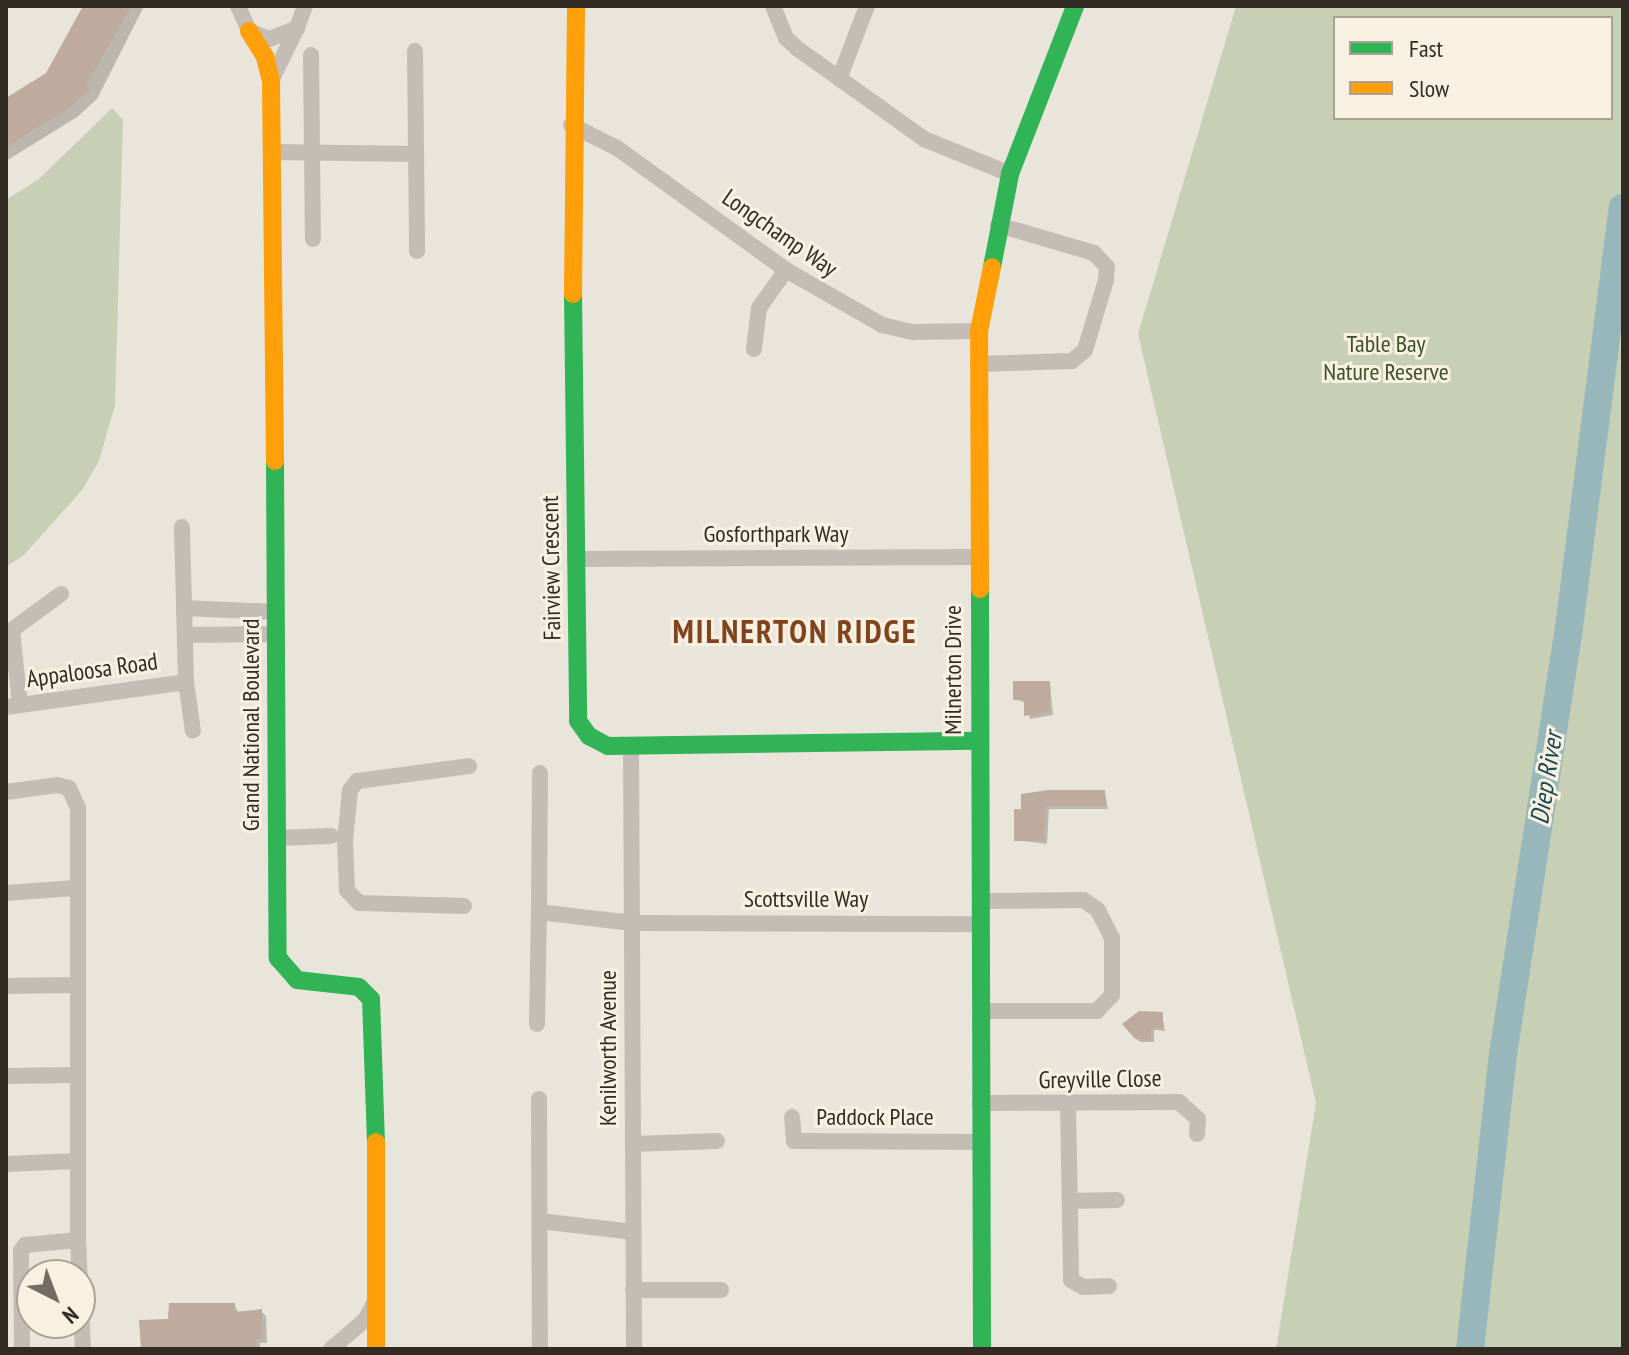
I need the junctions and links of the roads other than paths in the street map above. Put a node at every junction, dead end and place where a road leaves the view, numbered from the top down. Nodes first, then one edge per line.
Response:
1 (238, 6) edge
2 (305, 6) edge
3 (576, 6) edge
4 (773, 6) edge
5 (867, 6) edge
6 (1075, 6) edge
7 (297, 28) junction
8 (249, 31) junction
9 (415, 51) dead end
10 (311, 55) dead end
11 (839, 79) junction
12 (271, 81) junction
13 (571, 125) junction
14 (274, 152) junction
15 (312, 152) junction
16 (414, 154) junction
17 (1010, 174) junction
18 (998, 225) junction
19 (313, 239) dead end
20 (417, 251) dead end
21 (786, 270) junction
22 (979, 331) junction
23 (754, 349) dead end
24 (978, 364) junction
25 (182, 527) dead end
26 (979, 557) junction
27 (575, 559) junction
28 (61, 594) dead end
29 (184, 608) junction
30 (274, 612) junction
31 (273, 634) junction
32 (185, 635) junction
33 (186, 682) junction
34 (13, 706) edge
35 (193, 731) dead end
36 (977, 741) junction
37 (631, 746) junction
38 (469, 766) dead end
39 (540, 773) dead end
40 (6, 792) edge
41 (331, 836) dead end
42 (276, 838) junction
43 (75, 888) junction
44 (6, 893) edge
45 (980, 901) junction
46 (464, 906) dead end
47 (539, 912) junction
48 (632, 923) junction
49 (980, 924) junction
50 (75, 985) junction
51 (6, 986) edge
52 (980, 1011) junction
53 (537, 1024) dead end
54 (76, 1075) junction
55 (6, 1076) edge
56 (539, 1099) dead end
57 (980, 1103) junction
58 (1068, 1104) junction
59 (792, 1117) dead end
60 (1197, 1134) dead end
61 (717, 1141) dead end
62 (981, 1142) junction
63 (633, 1144) junction
64 (77, 1161) junction
65 (6, 1164) edge
66 (1117, 1200) dead end
67 (1070, 1201) junction
68 (540, 1221) junction
69 (633, 1232) junction
70 (78, 1240) junction
71 (1109, 1286) dead end
72 (633, 1290) junction
73 (721, 1290) dead end
74 (375, 1300) junction
75 (22, 1349) edge
76 (83, 1349) edge
77 (331, 1349) edge
78 (376, 1349) edge
79 (540, 1349) edge
80 (634, 1349) edge
81 (982, 1349) edge

1 - 8 street
2 - 7 street, Grand National Boulevard
3 - 13 street, Fairview Crescent
4 - 11 street
5 - 11 street
6 - 17 street, Milnerton Drive
7 - 8 street
7 - 12 street, Grand National Boulevard
8 - 12 street, Grand National Boulevard
9 - 16 street
10 - 15 street
11 - 17 street
12 - 14 street, Grand National Boulevard
13 - 21 street, Longchamp Way
13 - 27 street, Fairview Crescent
14 - 15 street
14 - 30 street, Grand National Boulevard
15 - 16 street
15 - 19 street
16 - 20 street
17 - 18 street, Milnerton Drive
18 - 22 street, Milnerton Drive
18 - 24 street
21 - 22 street, Longchamp Way
21 - 23 street
22 - 24 street, Milnerton Drive
24 - 26 street, Milnerton Drive
25 - 29 street, Appaloosa Road
26 - 27 street, Gosforthpark Way
26 - 36 street, Milnerton Drive
27 - 37 street, Fairview Crescent
28 - 34 street
29 - 30 street
29 - 32 street, Appaloosa Road
30 - 31 street, Grand National Boulevard
31 - 32 street, Appaloosa Road
31 - 42 street, Grand National Boulevard
32 - 33 street, Appaloosa Road
33 - 34 street, Appaloosa Road
33 - 35 street
36 - 37 street, Fairview Crescent
36 - 45 street, Milnerton Drive
37 - 48 street, Kenilworth Avenue
38 - 46 street
39 - 47 street
40 - 43 street
41 - 42 street
42 - 74 street, Grand National Boulevard
43 - 44 street
43 - 50 street
45 - 49 street, Milnerton Drive
45 - 52 street
47 - 48 street, Scottsville Way
47 - 53 street
48 - 49 street, Scottsville Way
48 - 63 street, Kenilworth Avenue
49 - 52 street, Milnerton Drive
50 - 51 street
50 - 54 street
52 - 57 street, Milnerton Drive
54 - 55 street
54 - 64 street
56 - 68 street
57 - 58 street, Greyville Close
57 - 62 street, Milnerton Drive
58 - 60 street, Greyville Close
58 - 67 street
59 - 62 street, Paddock Place
61 - 63 street
62 - 81 street, Milnerton Drive
63 - 69 street, Kenilworth Avenue
64 - 65 street
64 - 70 street
66 - 67 street
67 - 71 street
68 - 69 street
68 - 79 street
69 - 72 street, Kenilworth Avenue
70 - 75 street
70 - 76 street
72 - 73 street
72 - 80 street, Kenilworth Avenue
74 - 77 street
74 - 78 street, Grand National Boulevard

